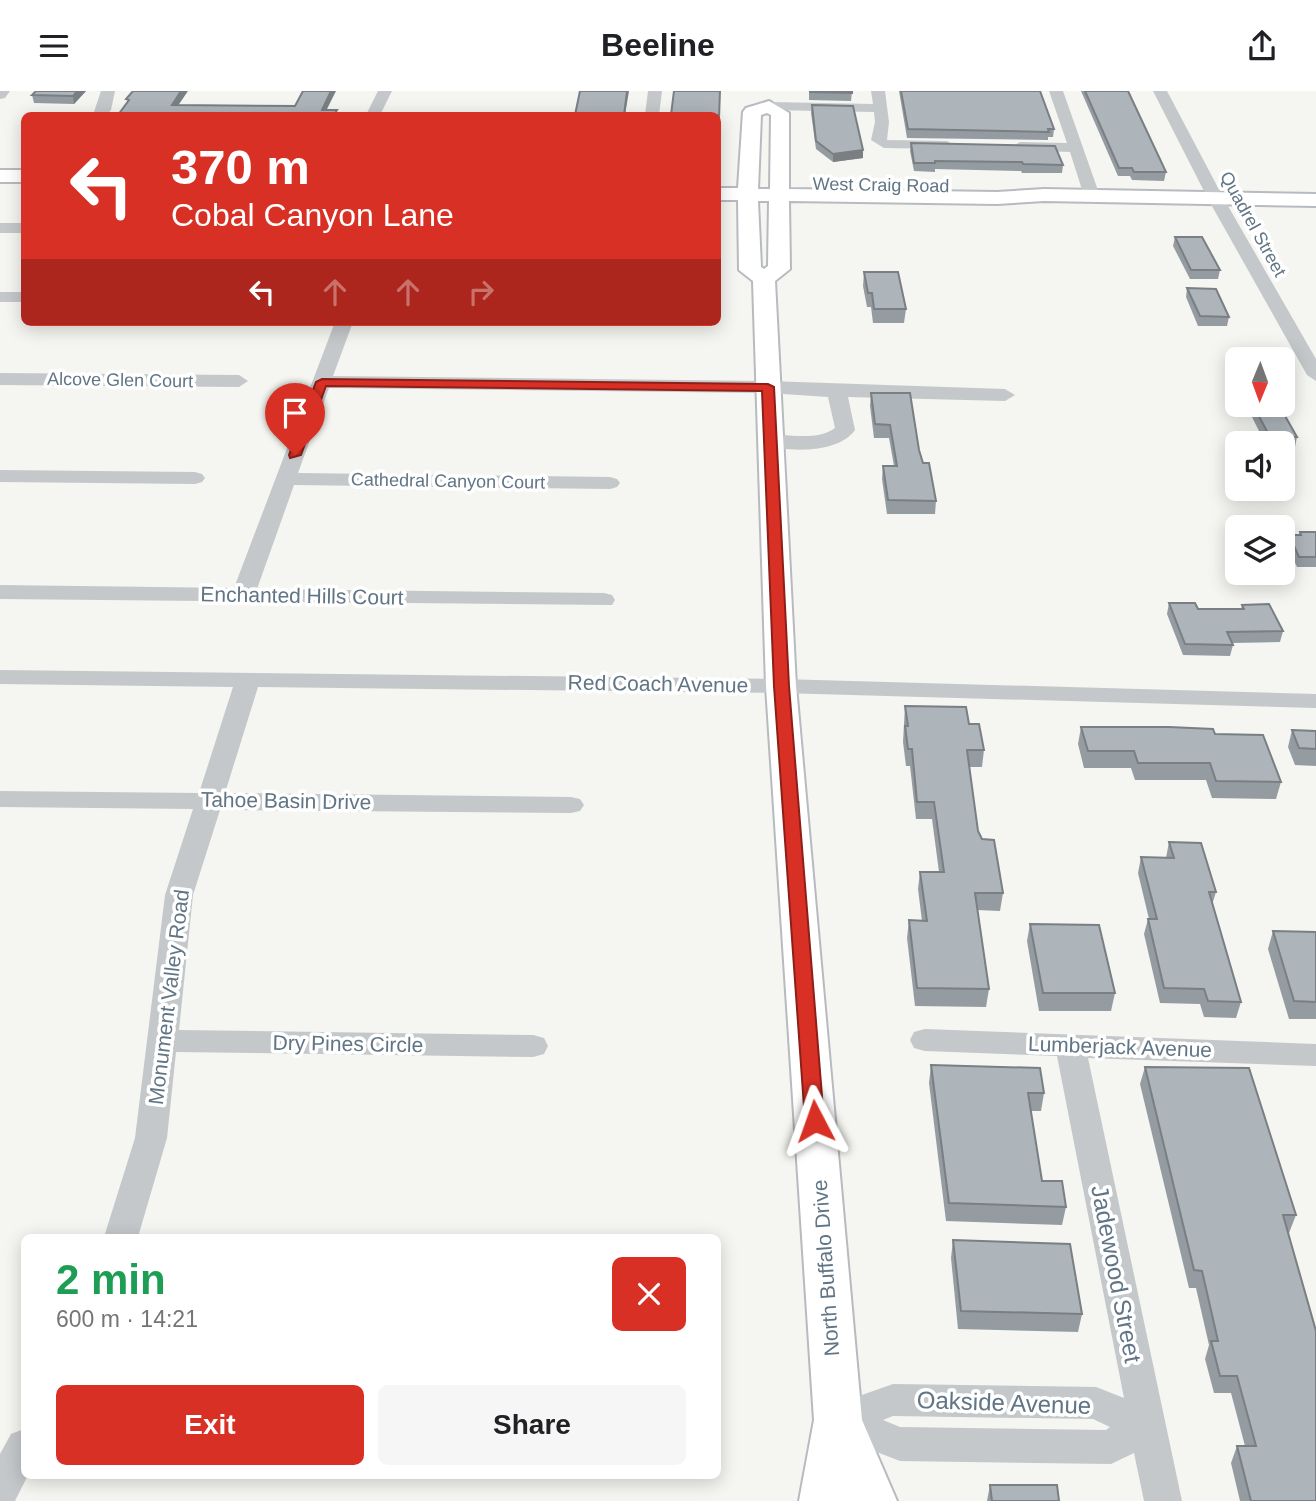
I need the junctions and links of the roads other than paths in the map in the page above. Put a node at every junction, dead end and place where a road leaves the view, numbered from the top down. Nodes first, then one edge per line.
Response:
1 (108, 91) edge
2 (385, 91) edge
3 (655, 91) edge
4 (877, 91) edge
5 (1056, 91) edge
6 (1160, 91) edge
7 (772, 103) edge
8 (830, 110) joint
9 (880, 111) junction
10 (102, 112) edge
11 (374, 112) edge
12 (652, 112) edge
13 (963, 145) edge
14 (1002, 146) edge
15 (1076, 148) junction
16 (0, 176) edge
17 (21, 176) edge
18 (721, 184) edge
19 (0, 187) edge
20 (21, 187) edge
21 (748, 188) junction
22 (779, 189) junction
23 (721, 193) edge
24 (1092, 196) junction
25 (1216, 199) junction
26 (1316, 200) edge
27 (0, 228) edge
28 (21, 228) edge
29 (764, 278) junction
30 (0, 297) edge
31 (21, 297) edge
32 (343, 326) edge
33 (1316, 375) edge
34 (0, 379) edge
35 (239, 381) dead end
36 (322, 382) junction
37 (768, 387) junction
38 (830, 391) junction
39 (1005, 394) dead end
40 (770, 441) junction
41 (0, 476) edge
42 (195, 478) dead end
43 (286, 479) junction
44 (610, 483) dead end
45 (0, 592) edge
46 (243, 595) junction
47 (604, 600) dead end
48 (0, 677) edge
49 (248, 679) junction
50 (781, 686) junction
51 (1316, 701) edge
52 (0, 799) edge
53 (209, 800) junction
54 (571, 805) dead end
55 (925, 1040) dead end
56 (163, 1041) junction
57 (1070, 1046) junction
58 (533, 1047) dead end
59 (1316, 1055) edge
60 (122, 1234) edge
61 (1013, 1401) junction
62 (838, 1420) junction
63 (1146, 1426) junction
64 (1019, 1445) junction
65 (21, 1452) edge
66 (0, 1491) edge
67 (822, 1501) edge
68 (873, 1501) edge
69 (1163, 1501) edge

1 - 10 street
2 - 11 street
3 - 12 street
4 - 9 street
5 - 15 street
6 - 25 street, Quadrel Street
7 - 8 street
7 - 21 main road
7 - 22 main road
8 - 9 street
9 - 13 street
14 - 15 street
15 - 24 street
16 - 17 main road
18 - 21 main road, West Craig Road
19 - 20 main road
21 - 22 main road, West Craig Road
21 - 23 main road, West Craig Road
21 - 29 main road, North Buffalo Drive
22 - 24 main road, West Craig Road
22 - 29 main road
24 - 25 main road, West Craig Road
25 - 26 main road, West Craig Road
25 - 33 street, Quadrel Street
27 - 28 street
29 - 37 main road, North Buffalo Drive
30 - 31 street
32 - 36 street
34 - 35 street, Alcove Glen Court
36 - 37 street
36 - 43 street
37 - 38 street
37 - 40 main road, North Buffalo Drive
38 - 39 street
38 - 40 street
40 - 50 main road, North Buffalo Drive
41 - 42 street
43 - 44 street, Cathedral Canyon Court
43 - 46 street
45 - 46 street, Enchanted Hills Court
46 - 47 street, Enchanted Hills Court
48 - 49 street, Red Coach Avenue
49 - 50 street, Red Coach Avenue
49 - 53 street, Monument Valley Road
50 - 51 street, Red Coach Avenue
50 - 62 main road, North Buffalo Drive
52 - 53 street, Tahoe Basin Drive
53 - 54 street, Tahoe Basin Drive
53 - 56 street, Monument Valley Road
55 - 57 street, Lumberjack Avenue
56 - 58 street, Dry Pines Circle
56 - 60 street, Monument Valley Road
57 - 59 street, Lumberjack Avenue
57 - 63 street, Jadewood Street
61 - 62 street, Oakside Avenue
61 - 63 street, Oakside Avenue
61 - 64 street
62 - 64 street, Oakside Avenue
62 - 67 main road, North Buffalo Drive
62 - 68 main road, North Buffalo Drive
63 - 64 street, Oakside Avenue
63 - 69 street, Jadewood Street
65 - 66 street

